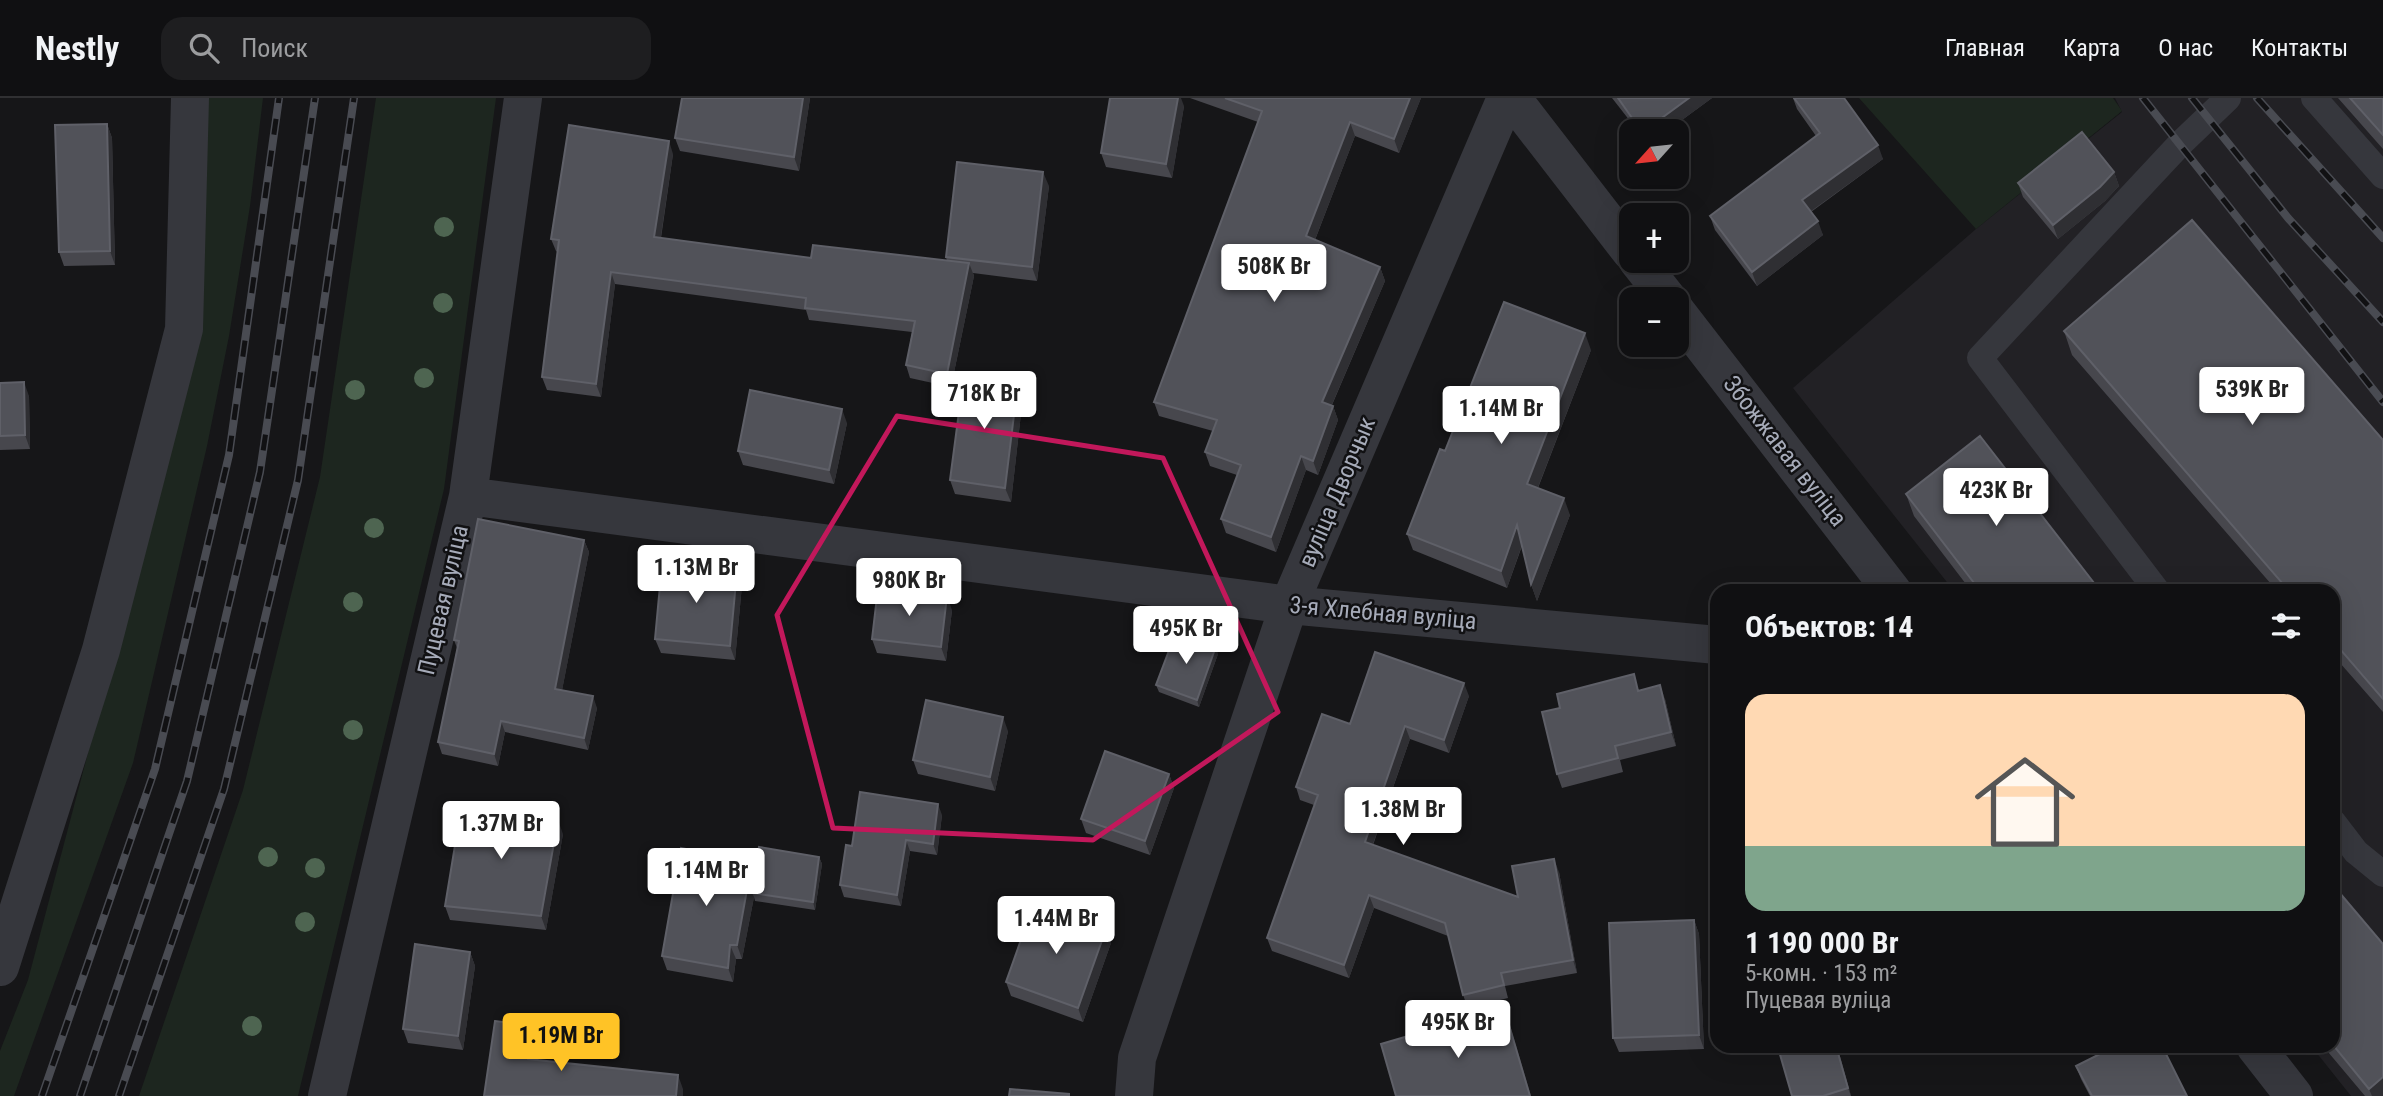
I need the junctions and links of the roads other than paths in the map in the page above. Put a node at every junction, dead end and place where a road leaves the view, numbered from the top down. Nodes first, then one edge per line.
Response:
1 (190, 98) edge
2 (523, 98) edge
3 (1506, 98) edge
4 (1512, 98) edge
5 (2228, 98) edge
6 (2314, 98) edge
7 (2383, 176) edge
8 (1619, 236) edge
9 (1647, 273) edge
10 (1659, 287) edge
11 (1689, 328) edge
12 (468, 496) junction
13 (1887, 584) edge
14 (2152, 584) edge
15 (1289, 605) junction
16 (1710, 644) edge
17 (2340, 831) edge
18 (2383, 874) edge
19 (0, 967) edge
20 (2260, 1053) edge
21 (327, 1096) edge
22 (1134, 1096) edge
23 (2294, 1096) edge

1 - 19 street
2 - 12 street, Пуцевая вуліца
3 - 15 street, вуліца Дворчык
4 - 8 street
5 - 14 lane
6 - 7 lane
9 - 10 street
11 - 13 street, Збожжавая вуліца
12 - 15 street, 3-я Хлебная вуліца
12 - 21 street, Пуцевая вуліца
15 - 16 street, 3-я Хлебная вуліца
15 - 22 street, вуліца Дворчык
17 - 18 lane
20 - 23 street

